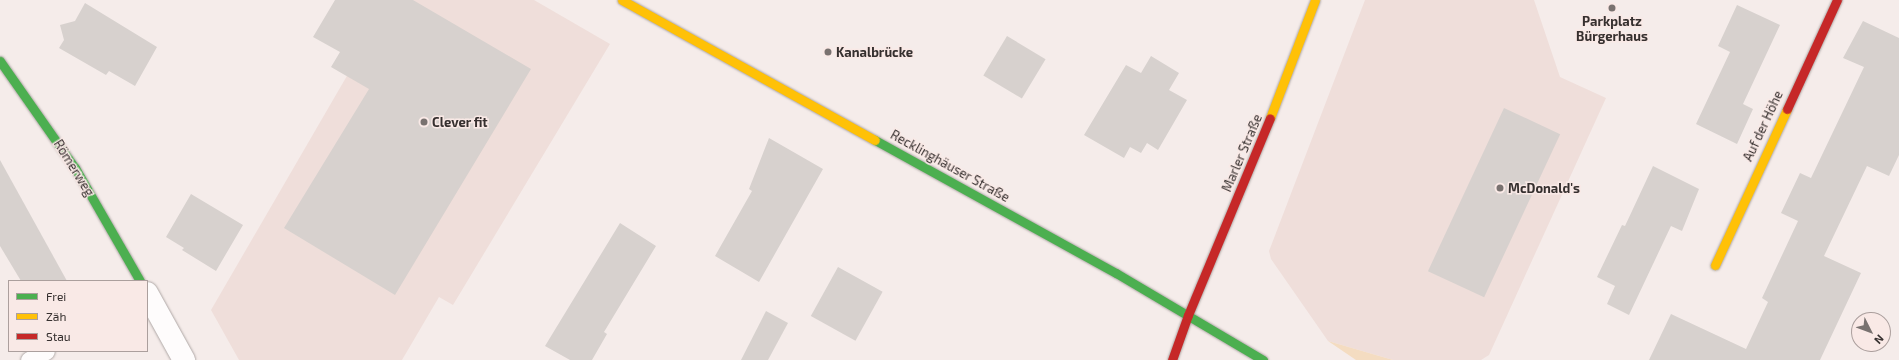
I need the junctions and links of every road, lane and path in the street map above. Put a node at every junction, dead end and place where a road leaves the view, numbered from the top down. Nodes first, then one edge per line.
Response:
1 (622, 0) edge
2 (1315, 0) edge
3 (1837, 0) edge
4 (0, 61) edge
5 (1715, 265) dead end
6 (139, 280) edge
7 (148, 296) edge
8 (1188, 315) junction
9 (44, 352) edge
10 (29, 360) edge
11 (184, 360) edge
12 (1172, 360) edge
13 (1263, 360) edge

1 - 8 main road, Recklinghäuser Straße
2 - 8 main road, Marler Straße
3 - 5 main road, Auf der Höhe
4 - 6 main road, Römerweg
7 - 11 street, Römerweg
8 - 12 main road, Marler Straße
8 - 13 main road, Recklinghäuser Straße
9 - 10 lane

